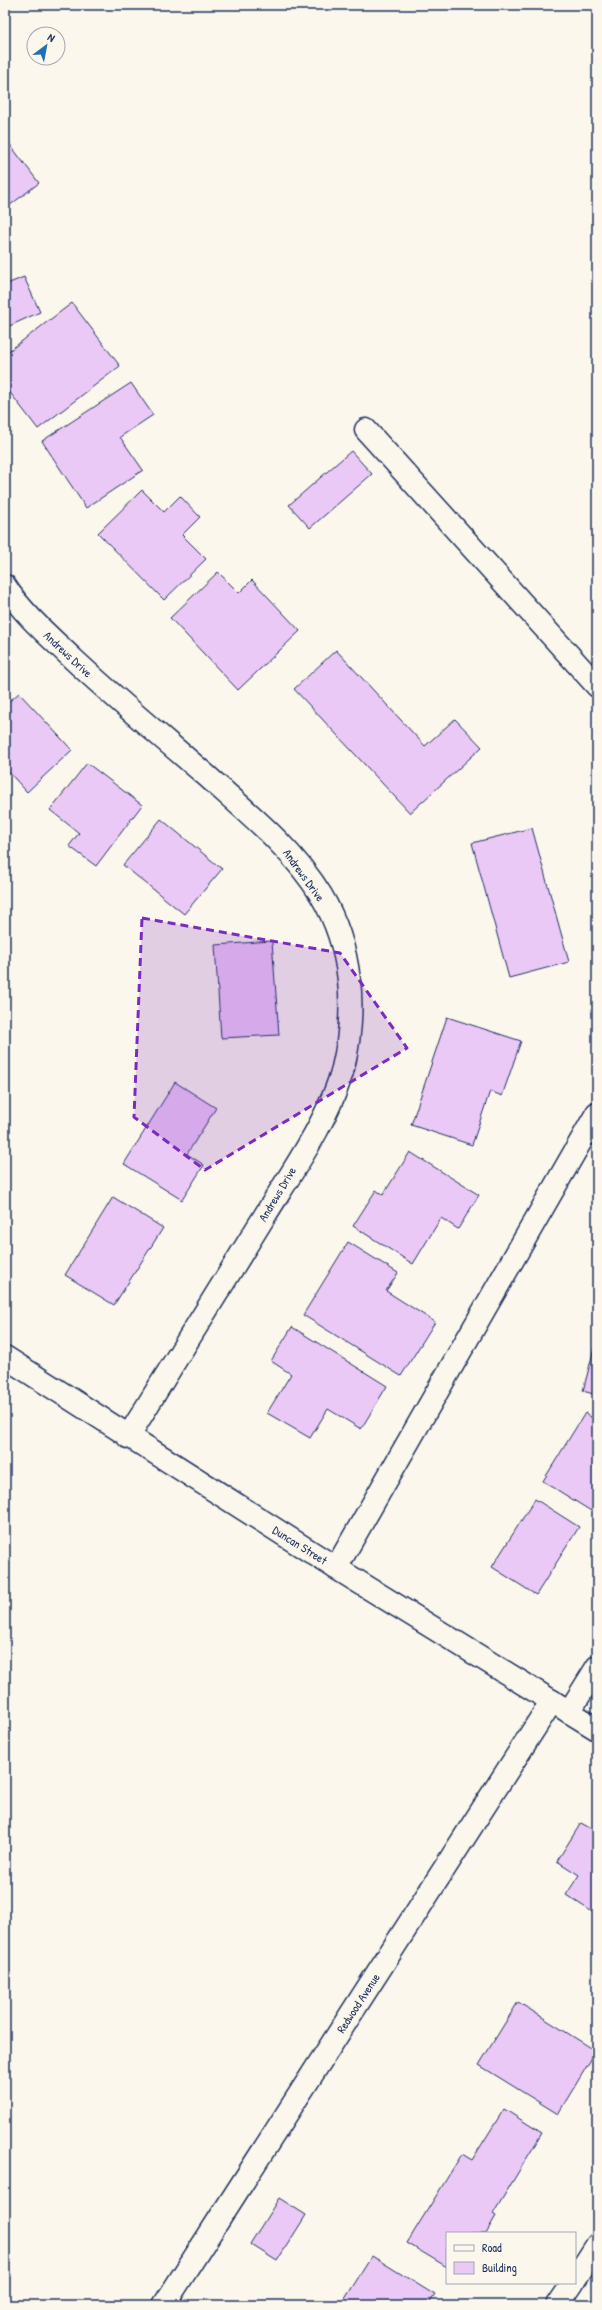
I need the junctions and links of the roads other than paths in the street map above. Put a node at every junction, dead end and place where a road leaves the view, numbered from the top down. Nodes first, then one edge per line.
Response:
1 (366, 430) dead end
2 (5, 586) edge
3 (597, 686) edge
4 (597, 1113) edge
5 (5, 1358) edge
6 (128, 1436) junction
7 (336, 1568) junction
8 (597, 1667) edge
9 (561, 1706) junction
10 (597, 1729) edge
11 (597, 2245) edge
12 (576, 2277) edge
13 (572, 2284) edge
14 (164, 2305) edge
15 (558, 2305) edge

1 - 3 street
2 - 6 street, Andrews Drive
4 - 7 street
5 - 6 street, Duncan Street
6 - 7 street, Duncan Street
7 - 9 street, Duncan Street
8 - 9 street, Redwood Avenue
9 - 10 street, Duncan Street
9 - 14 street, Redwood Avenue
11 - 12 street
13 - 15 street

